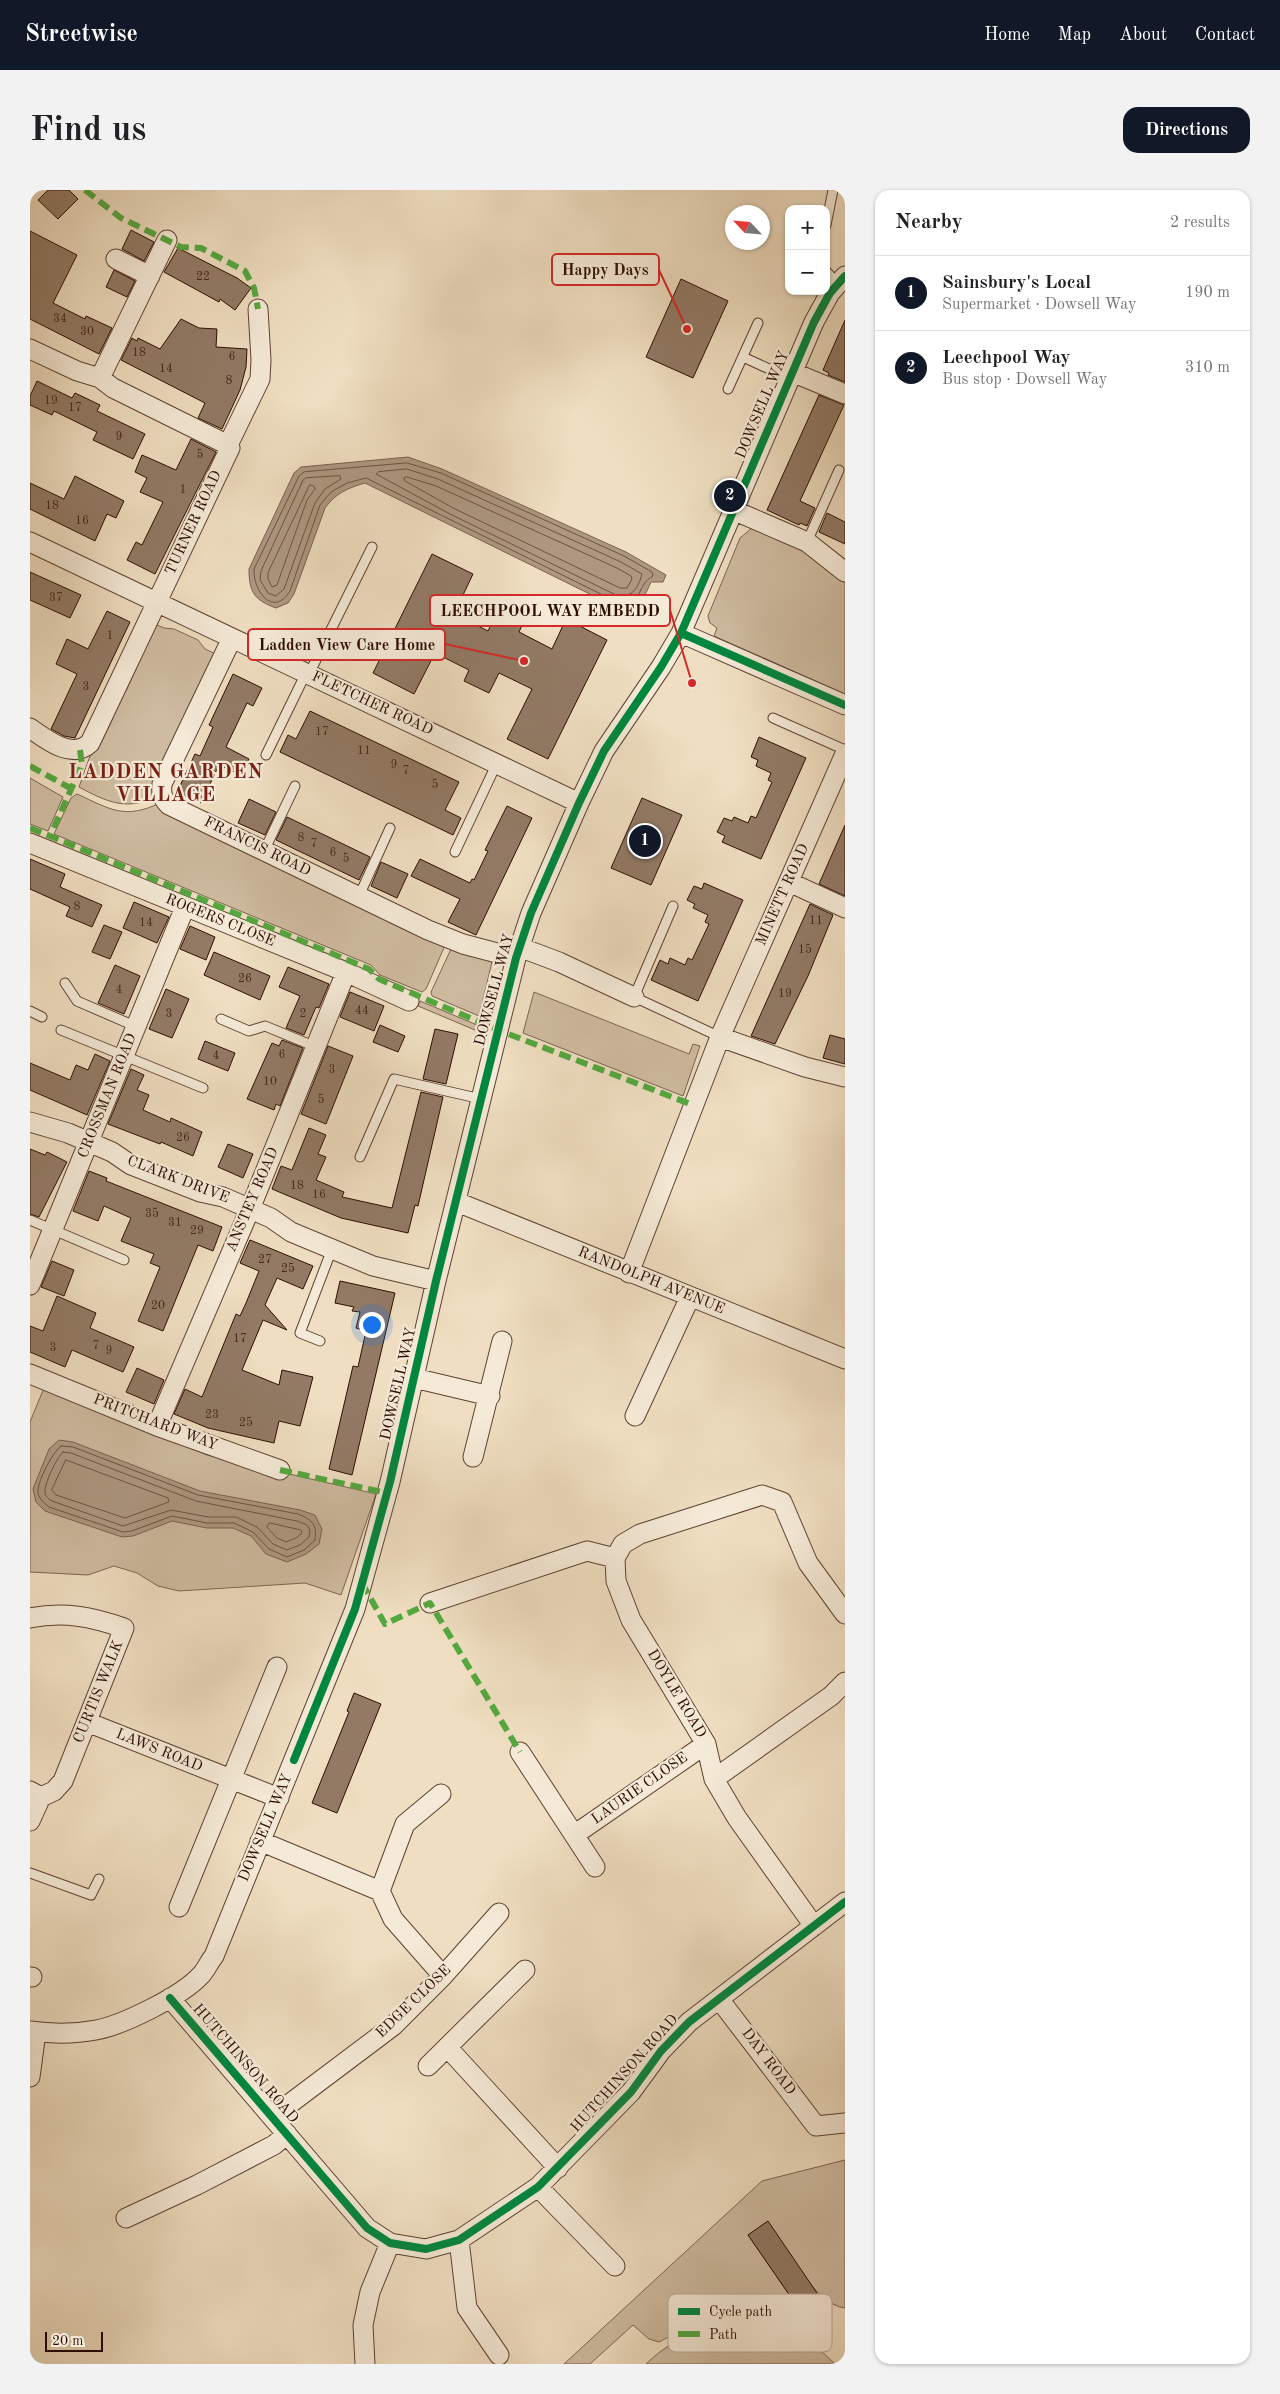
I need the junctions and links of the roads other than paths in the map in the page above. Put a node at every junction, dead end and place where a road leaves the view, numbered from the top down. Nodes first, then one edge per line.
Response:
1 (833, 190) edge
2 (830, 205) edge
3 (167, 240) dead end
4 (116, 259) dead end
5 (150, 276) junction
6 (836, 277) edge
7 (258, 309) dead end
8 (758, 323) dead end
9 (30, 349) edge
10 (743, 357) junction
11 (790, 375) junction
12 (100, 378) junction
13 (728, 389) dead end
14 (845, 394) edge
15 (228, 445) junction
16 (839, 470) dead end
17 (733, 510) junction
18 (30, 542) edge
19 (807, 542) junction
20 (372, 547) dead end
21 (845, 572) edge
22 (157, 602) junction
23 (681, 633) junction
24 (232, 638) junction
25 (308, 674) junction
26 (845, 705) edge
27 (773, 718) dead end
28 (30, 728) edge
29 (845, 754) edge
30 (266, 755) dead end
31 (496, 763) junction
32 (295, 786) dead end
33 (579, 803) junction
34 (390, 828) dead end
35 (30, 843) edge
36 (264, 851) junction
37 (455, 852) dead end
38 (789, 882) junction
39 (359, 896) junction
40 (673, 906) dead end
41 (185, 907) junction
42 (845, 908) edge
43 (518, 953) junction
44 (346, 972) junction
45 (65, 983) dead end
46 (634, 997) junction
47 (409, 1001) dead end
48 (30, 1011) edge
49 (42, 1017) dead end
50 (221, 1019) dead end
51 (136, 1027) junction
52 (61, 1030) dead end
53 (720, 1037) junction
54 (316, 1047) junction
55 (125, 1056) junction
56 (845, 1077) edge
57 (203, 1088) dead end
58 (481, 1099) junction
59 (30, 1122) edge
60 (90, 1142) junction
61 (360, 1157) dead end
62 (458, 1202) junction
63 (250, 1209) junction
64 (30, 1220) edge
65 (53, 1230) junction
66 (332, 1249) junction
67 (124, 1260) dead end
68 (629, 1272) junction
69 (436, 1281) junction
70 (30, 1284) edge
71 (690, 1297) junction
72 (502, 1340) dead end
73 (320, 1342) dead end
74 (845, 1359) edge
75 (30, 1374) edge
76 (414, 1378) junction
77 (490, 1396) junction
78 (635, 1416) dead end
79 (157, 1426) junction
80 (473, 1457) dead end
81 (280, 1470) dead end
82 (615, 1558) junction
83 (430, 1603) dead end
84 (845, 1614) edge
85 (30, 1618) edge
86 (278, 1667) dead end
87 (845, 1682) edge
88 (87, 1722) junction
89 (706, 1744) junction
90 (520, 1752) dead end
91 (231, 1779) junction
92 (714, 1779) junction
93 (36, 1794) edge
94 (441, 1794) dead end
95 (279, 1798) junction
96 (30, 1821) edge
97 (574, 1835) junction
98 (260, 1841) junction
99 (595, 1867) dead end
100 (30, 1873) edge
101 (99, 1879) dead end
102 (380, 1890) junction
103 (845, 1902) edge
104 (180, 1907) dead end
105 (499, 1913) dead end
106 (814, 1926) junction
107 (525, 1970) dead end
108 (443, 1976) junction
109 (170, 1998) junction
110 (720, 1998) junction
111 (33, 2032) edge
112 (447, 2047) junction
113 (428, 2066) dead end
114 (30, 2077) edge
115 (272, 2117) junction
116 (845, 2123) edge
117 (287, 2134) junction
118 (558, 2168) junction
119 (538, 2187) junction
120 (126, 2218) dead end
121 (459, 2240) junction
122 (390, 2243) junction
123 (616, 2266) dead end
124 (499, 2355) dead end
125 (365, 2364) edge

1 - 2 lane
3 - 5 street
4 - 5 street
5 - 12 street
6 - 11 street, DOWSELL WAY
7 - 15 street, TURNER ROAD
8 - 10 lane
9 - 12 street
10 - 11 lane
10 - 13 lane
11 - 14 street
11 - 17 street, DOWSELL WAY
12 - 15 street
15 - 22 street, TURNER ROAD
16 - 19 lane
17 - 19 street
17 - 23 street, DOWSELL WAY
18 - 22 street, FLETCHER ROAD
19 - 21 street
20 - 25 lane
22 - 24 street, FLETCHER ROAD
22 - 28 street, TURNER ROAD
23 - 26 street
23 - 33 street, DOWSELL WAY
24 - 25 street, FLETCHER ROAD
24 - 36 street, FRANCIS ROAD
25 - 30 lane
25 - 31 street, FLETCHER ROAD
27 - 29 lane
29 - 38 street, MINETT ROAD
31 - 33 street, FLETCHER ROAD
31 - 37 lane
32 - 36 lane
33 - 43 street, DOWSELL WAY
34 - 39 lane
35 - 41 street, ROGERS CLOSE
36 - 39 street, FRANCIS ROAD
38 - 42 street
38 - 53 street, MINETT ROAD
39 - 43 street, FRANCIS ROAD
40 - 46 lane
41 - 44 street, ROGERS CLOSE
41 - 51 street, CROSSMAN ROAD
43 - 46 street, FRANCIS ROAD
43 - 58 street, DOWSELL WAY
44 - 47 street, ROGERS CLOSE
44 - 54 street, ANSTEY ROAD
45 - 51 lane
46 - 53 lane
48 - 49 lane
50 - 54 lane
51 - 55 street, CROSSMAN ROAD
52 - 55 lane
53 - 56 street
53 - 68 street, MINETT ROAD
54 - 63 street, ANSTEY ROAD
55 - 57 lane
55 - 60 street, CROSSMAN ROAD
58 - 61 lane
58 - 62 street, DOWSELL WAY
59 - 60 street, CLARK DRIVE
60 - 63 street, CLARK DRIVE
60 - 65 street, CROSSMAN ROAD
62 - 68 street, RANDOLPH AVENUE
62 - 69 street, DOWSELL WAY
63 - 66 street, CLARK DRIVE
63 - 79 street, ANSTEY ROAD
64 - 65 lane
65 - 67 lane
65 - 70 street, CROSSMAN ROAD
66 - 69 street, CLARK DRIVE
66 - 73 lane
68 - 71 street, RANDOLPH AVENUE
69 - 76 street, DOWSELL WAY
71 - 74 street, RANDOLPH AVENUE
71 - 78 street
72 - 77 street
75 - 79 street, PRITCHARD WAY
76 - 77 street
76 - 95 street, DOWSELL WAY
77 - 80 street
79 - 81 street, PRITCHARD WAY
82 - 83 street
82 - 84 street
82 - 89 street, DOYLE ROAD
85 - 88 street, CURTIS WALK
86 - 91 street
87 - 92 street
88 - 91 street, LAWS ROAD
88 - 93 street, CURTIS WALK
89 - 92 street, DOYLE ROAD
89 - 97 street, LAURIE CLOSE
90 - 97 street
91 - 95 street, LAWS ROAD
91 - 104 street
92 - 106 street, DOYLE ROAD
93 - 96 street
94 - 102 street
95 - 98 street, DOWSELL WAY
97 - 99 street
98 - 102 street
98 - 109 street, DOWSELL WAY
100 - 101 lane
102 - 108 street
103 - 106 street, HUTCHINSON ROAD
105 - 108 street, EDGE CLOSE
106 - 110 street, HUTCHINSON ROAD
107 - 112 street
108 - 115 street, EDGE CLOSE
109 - 111 street, DOWSELL WAY
109 - 115 street, HUTCHINSON ROAD
110 - 116 street, DAY ROAD
110 - 118 street, HUTCHINSON ROAD
111 - 114 street
112 - 113 street
112 - 118 street
115 - 117 street, HUTCHINSON ROAD
117 - 120 street
117 - 122 street, HUTCHINSON ROAD
118 - 119 street, HUTCHINSON ROAD
119 - 121 street, HUTCHINSON ROAD
119 - 123 street
121 - 122 street, HUTCHINSON ROAD
121 - 124 street
122 - 125 street

